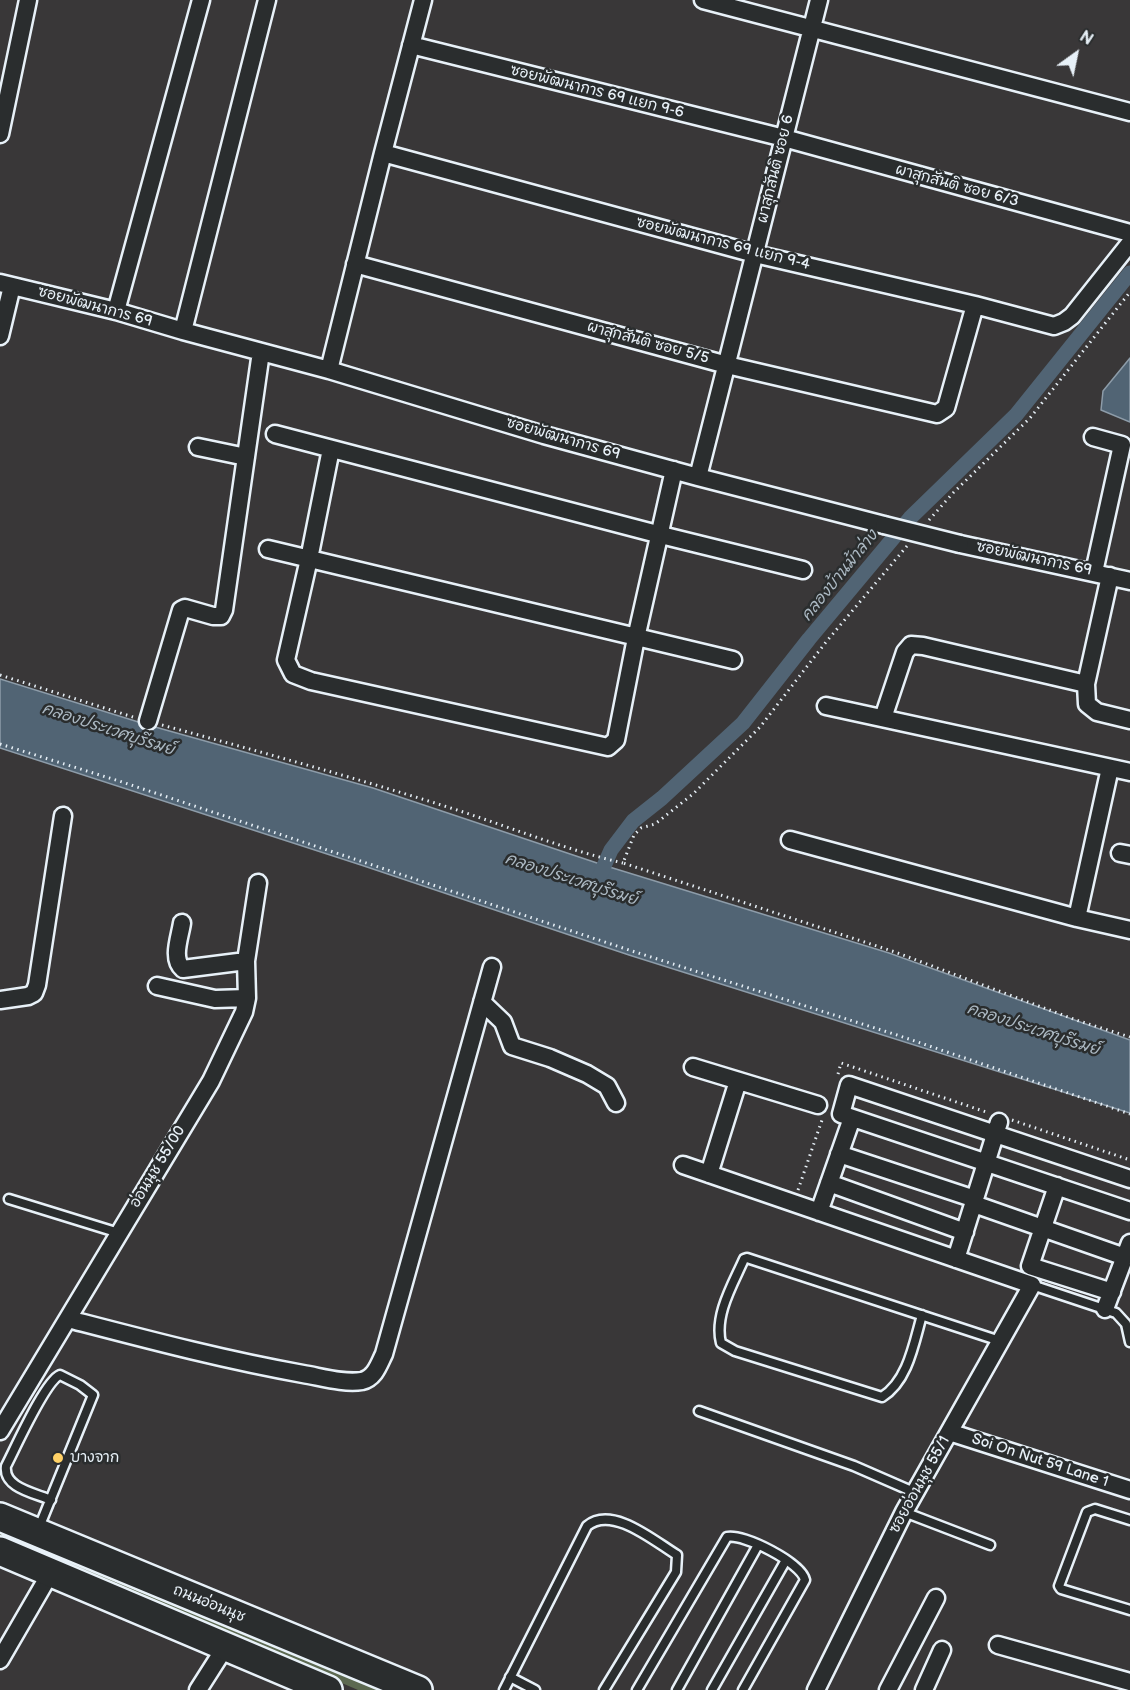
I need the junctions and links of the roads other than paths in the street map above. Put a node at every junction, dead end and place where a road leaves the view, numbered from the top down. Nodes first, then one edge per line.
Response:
1 (28, 0) edge
2 (201, 0) edge
3 (267, 0) edge
4 (423, 0) edge
5 (703, 0) edge
6 (819, 0) edge
7 (812, 29) junction
8 (411, 45) junction
9 (1130, 112) edge
10 (0, 134) edge
11 (784, 138) junction
12 (383, 153) junction
13 (1130, 233) edge
14 (1130, 243) edge
15 (755, 254) junction
16 (355, 264) junction
17 (6, 284) edge
18 (975, 305) junction
19 (116, 311) junction
20 (183, 331) junction
21 (0, 336) edge
22 (261, 352) junction
23 (727, 365) junction
24 (329, 370) junction
25 (275, 434) dead end
26 (1093, 437) dead end
27 (1126, 446) edge
28 (198, 447) dead end
29 (330, 449) junction
30 (246, 457) junction
31 (674, 470) junction
32 (698, 477) junction
33 (661, 535) junction
34 (268, 549) dead end
35 (309, 559) junction
36 (803, 570) dead end
37 (1102, 574) junction
38 (1130, 581) edge
39 (636, 638) junction
40 (733, 660) dead end
41 (1086, 684) junction
42 (826, 706) dead end
43 (883, 718) junction
44 (1130, 720) edge
45 (148, 721) road end
46 (1110, 768) junction
47 (1130, 772) edge
48 (63, 816) dead end
49 (789, 840) dead end
50 (258, 883) dead end
51 (1077, 918) junction
52 (182, 923) dead end
53 (1130, 930) edge
54 (246, 961) junction
55 (492, 967) dead end
56 (158, 986) dead end
57 (247, 998) junction
58 (0, 1000) edge
59 (482, 1002) junction
60 (693, 1067) dead end
61 (738, 1081) junction
62 (616, 1103) dead end
63 (821, 1111) road end
64 (852, 1118) junction
65 (1000, 1122) junction
66 (839, 1154) junction
67 (987, 1162) junction
68 (683, 1166) dead end
69 (709, 1174) junction
70 (1130, 1179) edge
71 (829, 1183) junction
72 (1057, 1186) junction
73 (9, 1199) dead end
74 (974, 1201) junction
75 (1130, 1211) edge
76 (819, 1212) junction
77 (1042, 1228) junction
78 (965, 1232) junction
79 (119, 1233) junction
80 (1127, 1250) edge
81 (956, 1259) junction
82 (1032, 1285) junction
83 (1112, 1292) junction
84 (1105, 1310) junction
85 (922, 1315) junction
86 (1127, 1317) edge
87 (68, 1319) junction
88 (1000, 1341) junction
89 (1130, 1342) edge
90 (699, 1411) dead end
91 (0, 1431) edge
92 (949, 1432) junction
93 (3, 1475) edge
94 (1130, 1490) edge
95 (915, 1492) junction
96 (51, 1500) junction
97 (904, 1512) junction
98 (0, 1517) edge
99 (1130, 1520) edge
100 (37, 1533) junction
101 (758, 1545) junction
102 (990, 1545) dead end
103 (0, 1551) edge
104 (786, 1560) junction
105 (51, 1572) junction
106 (936, 1598) dead end
107 (1130, 1610) edge
108 (998, 1645) dead end
109 (226, 1646) junction
110 (942, 1650) dead end
111 (0, 1660) edge
112 (510, 1677) junction
113 (1130, 1682) edge
114 (198, 1690) edge
115 (328, 1690) edge
116 (418, 1690) edge
117 (504, 1690) edge
118 (535, 1690) edge
119 (604, 1690) edge
120 (637, 1690) edge
121 (677, 1690) edge
122 (712, 1690) edge
123 (743, 1690) edge
124 (816, 1690) edge
125 (888, 1690) edge
126 (924, 1690) edge

1 - 10 street
2 - 19 street
3 - 20 street
4 - 8 street
5 - 7 street
6 - 7 street, ผาสุกสันติ ซอย 6
7 - 9 street
7 - 11 street, ผาสุกสันติ ซอย 6
8 - 11 street, ซอยพัฒนาการ 69 แยก 9-6
8 - 12 street
11 - 13 street, ผาสุกสันติ ซอย 6/3
11 - 15 street, ผาสุกสันติ ซอย 6
12 - 15 street, ซอยพัฒนาการ 69 แยก 9-4
12 - 16 street
14 - 18 street, ซอยพัฒนาการ 69 แยก 9-4
15 - 18 street, ซอยพัฒนาการ 69 แยก 9-4
15 - 23 street, ผาสุกสันติ ซอย 6
16 - 23 street, ผาสุกสันติ ซอย 5/5
16 - 24 street
17 - 19 street, ซอยพัฒนาการ 69
17 - 21 street
18 - 23 street, ผาสุกสันติ ซอย 5/5
19 - 20 street, ซอยพัฒนาการ 69
20 - 22 street, ซอยพัฒนาการ 69
22 - 24 street, ซอยพัฒนาการ 69
22 - 30 street
23 - 32 street, ผาสุกสันติ ซอย 6
24 - 31 street, ซอยพัฒนาการ 69
25 - 29 street
26 - 27 street
27 - 37 street
28 - 30 street
29 - 33 street
29 - 35 street
30 - 45 street
31 - 32 street, ซอยพัฒนาการ 69
31 - 33 street
32 - 37 street, ซอยพัฒนาการ 69, bridge
33 - 36 street
33 - 39 street
34 - 35 street
35 - 39 street
35 - 39 street
37 - 38 street, ซอยพัฒนาการ 69
37 - 41 street
39 - 40 street
41 - 43 street
41 - 44 street
42 - 43 street
43 - 46 street
46 - 47 street
46 - 51 street
48 - 58 street
49 - 51 street
50 - 54 street, อ่อนนุช 55/00
51 - 53 street
52 - 54 street
54 - 57 street, อ่อนนุช 55/00
55 - 59 street
56 - 57 street
57 - 79 street, อ่อนนุช 55/00
59 - 62 street
59 - 87 street
60 - 61 street
61 - 63 street
61 - 69 street
64 - 65 street
64 - 66 street
64 - 67 street
65 - 67 street
65 - 70 street
66 - 71 street
66 - 74 street
67 - 72 street
67 - 74 street
68 - 69 street
69 - 76 street
71 - 76 street
71 - 78 street
72 - 75 street
72 - 77 street
73 - 79 lane
74 - 77 street
74 - 78 street
76 - 81 street
77 - 80 street
77 - 83 street
78 - 81 street
79 - 87 street, อ่อนนุช 55/00
80 - 83 street
81 - 82 street
82 - 84 lane
82 - 88 street, ซอยอ่อนนุช 55/1
83 - 84 street
84 - 86 lane
85 - 85 lane
85 - 88 lane
86 - 89 lane
87 - 91 street, อ่อนนุช 55/00
88 - 92 street, ซอยอ่อนนุช 55/1
90 - 95 lane
92 - 94 street, Soi On Nut 59 Lane 1
92 - 95 street, ซอยอ่อนนุช 55/1
93 - 96 lane
93 - 96 lane
95 - 97 street, ซอยอ่อนนุช 55/1
96 - 100 lane
97 - 102 lane
97 - 124 street, ซอยอ่อนนุช 55/1
98 - 100 main road, ถนนอ่อนนุช
99 - 107 lane
100 - 116 main road, ถนนอ่อนนุช
101 - 104 lane
101 - 120 lane
101 - 121 lane
103 - 105 main road
104 - 122 lane
104 - 123 lane
105 - 109 main road
105 - 111 street
106 - 125 street
108 - 113 street
109 - 114 street
109 - 115 main road
110 - 126 street
112 - 117 lane
112 - 118 lane
112 - 119 lane

